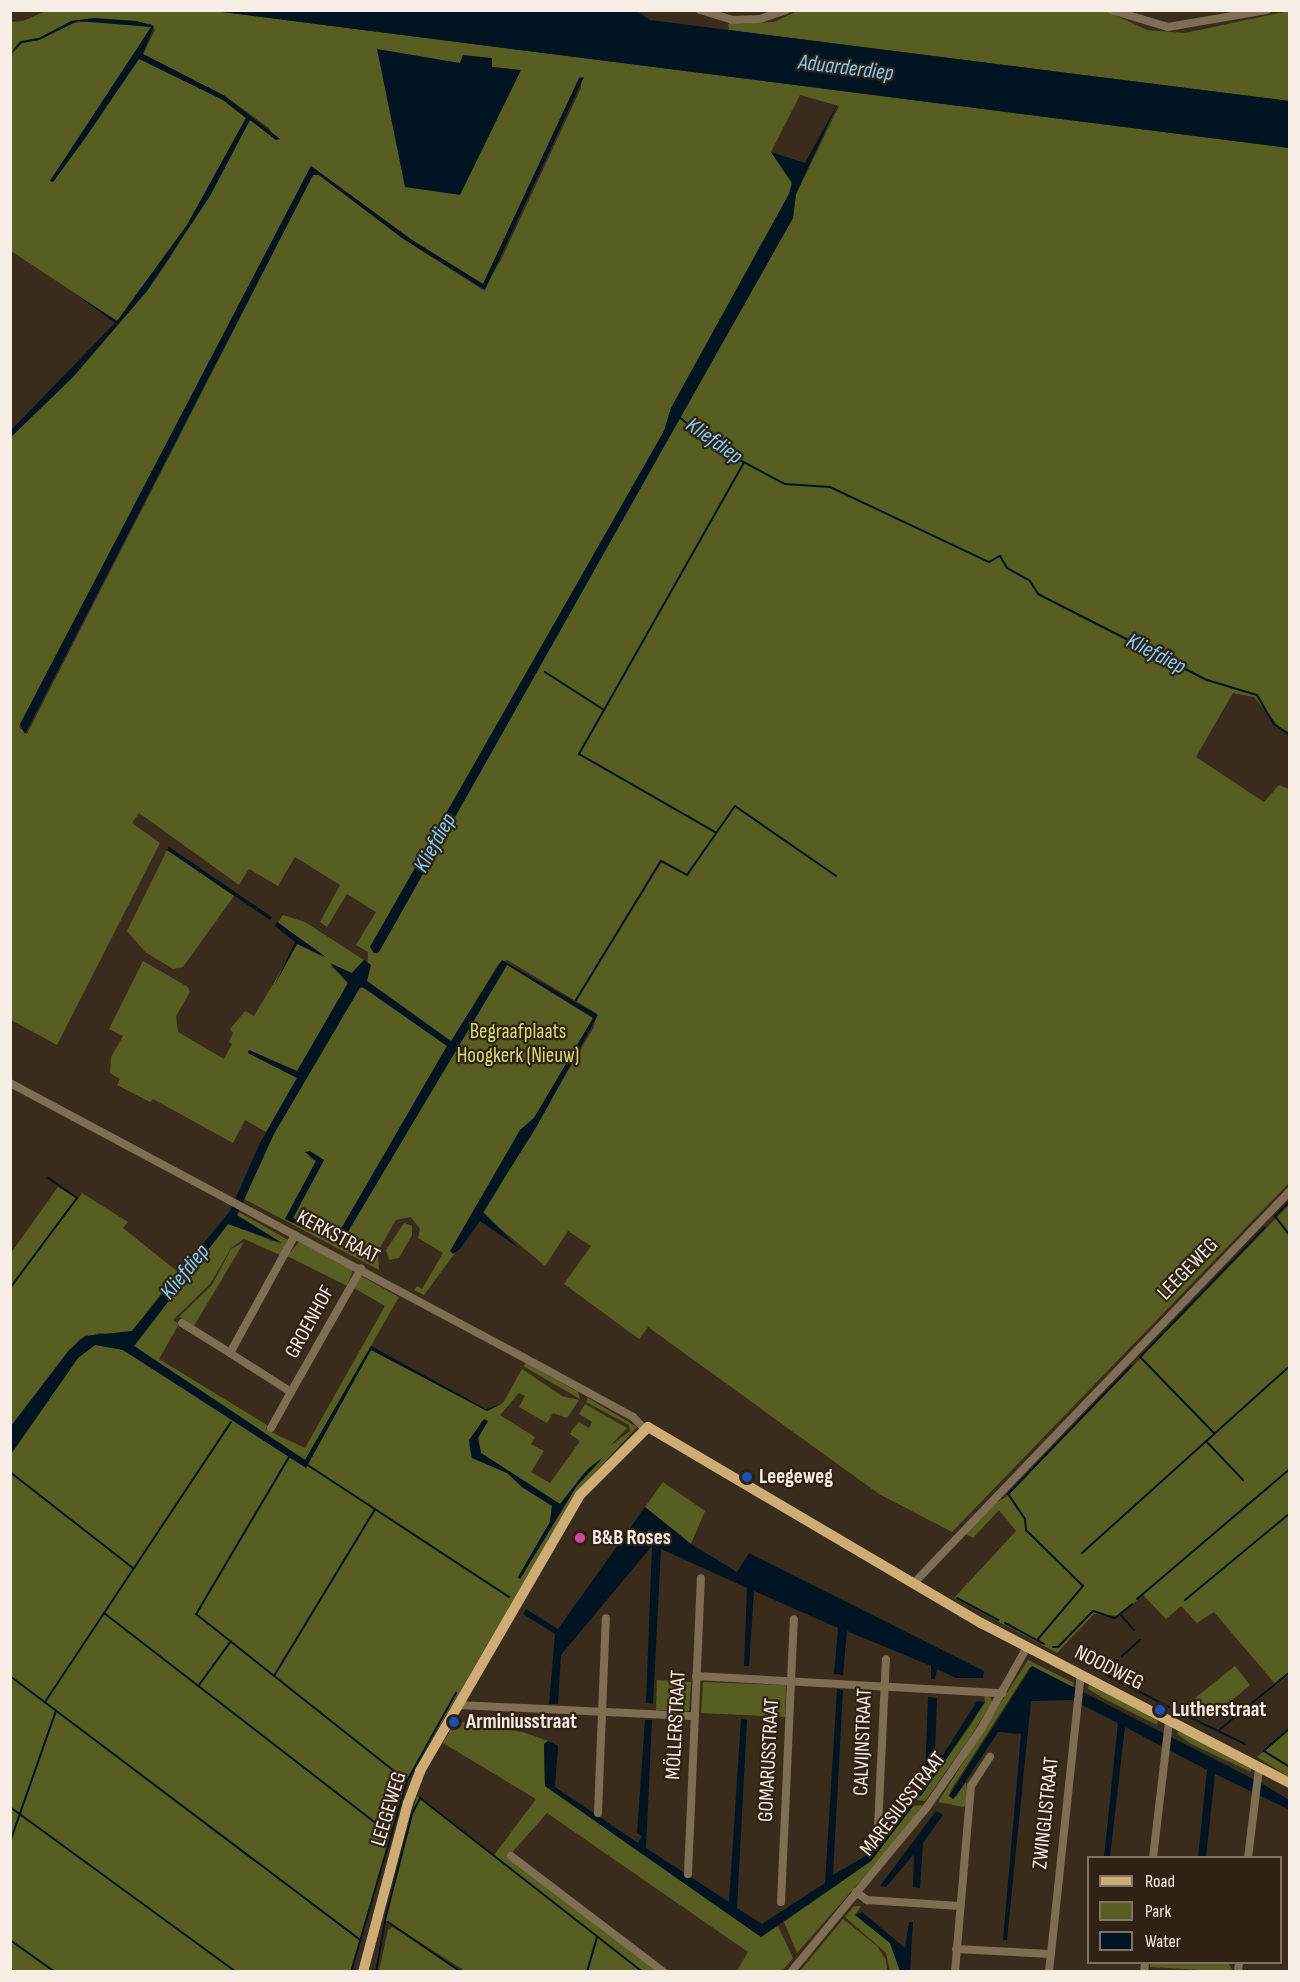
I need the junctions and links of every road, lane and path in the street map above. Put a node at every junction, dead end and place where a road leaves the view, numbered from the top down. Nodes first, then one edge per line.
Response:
1 (700, 10) edge
2 (786, 10) edge
3 (1111, 10) edge
4 (1267, 10) edge
5 (10, 1083) edge
6 (1290, 1191) edge
7 (295, 1235) junction
8 (361, 1269) junction
9 (182, 1323) dead end
10 (230, 1353) junction
11 (291, 1392) junction
12 (271, 1428) dead end
13 (645, 1429) junction
14 (701, 1578) dead end
15 (913, 1584) junction
16 (606, 1618) dead end
17 (794, 1619) dead end
18 (1027, 1647) junction
19 (886, 1659) dead end
20 (696, 1676) junction
21 (1080, 1680) junction
22 (791, 1681) junction
23 (884, 1684) junction
24 (1003, 1693) junction
25 (458, 1705) junction
26 (602, 1712) junction
27 (695, 1716) junction
28 (1169, 1725) junction
29 (990, 1757) dead end
30 (1258, 1771) junction
31 (1290, 1784) edge
32 (598, 1813) dead end
33 (878, 1827) dead end
34 (511, 1856) dead end
35 (1153, 1856) edge
36 (1248, 1856) edge
37 (688, 1874) dead end
38 (856, 1892) junction
39 (781, 1902) dead end
40 (960, 1906) junction
41 (956, 1949) junction
42 (1050, 1954) junction
43 (363, 1971) edge
44 (664, 1971) edge
45 (791, 1971) edge
46 (956, 1971) edge
47 (1049, 1971) edge

1 - 2 street
3 - 4 street
5 - 7 street, KERKSTRAAT
6 - 15 street, LEEGEWEG
7 - 8 street, KERKSTRAAT
7 - 10 street
8 - 11 street, GROENHOF
8 - 13 street, KERKSTRAAT
9 - 10 street, GROENHOF
10 - 11 street, GROENHOF
11 - 12 street, GROENHOF
13 - 15 main road
13 - 25 main road, LEEGEWEG
14 - 20 street, MÖLLERSTRAAT
15 - 18 main road, NOODWEG
16 - 26 street
17 - 22 street, GOMARUSSTRAAT
18 - 21 main road, NOODWEG
18 - 24 street, MARESIUSSTRAAT
19 - 23 street, CALVIJNSTRAAT
20 - 22 street
20 - 27 street, MÖLLERSTRAAT
21 - 28 main road, NOODWEG
21 - 42 street, ZWINGLISTRAAT
22 - 23 street
22 - 39 street, GOMARUSSTRAAT
23 - 24 street
23 - 33 street, CALVIJNSTRAAT
24 - 38 street, MARESIUSSTRAAT
25 - 26 street
25 - 43 main road, LEEGEWEG
26 - 27 street
26 - 32 street
27 - 37 street, MÖLLERSTRAAT
28 - 30 main road, NOODWEG
28 - 35 street
29 - 40 street
30 - 31 main road, NOODWEG
30 - 36 street
34 - 44 street
38 - 40 street
38 - 45 street, MARESIUSSTRAAT
40 - 41 street
41 - 42 street
41 - 46 street
42 - 47 street, ZWINGLISTRAAT

